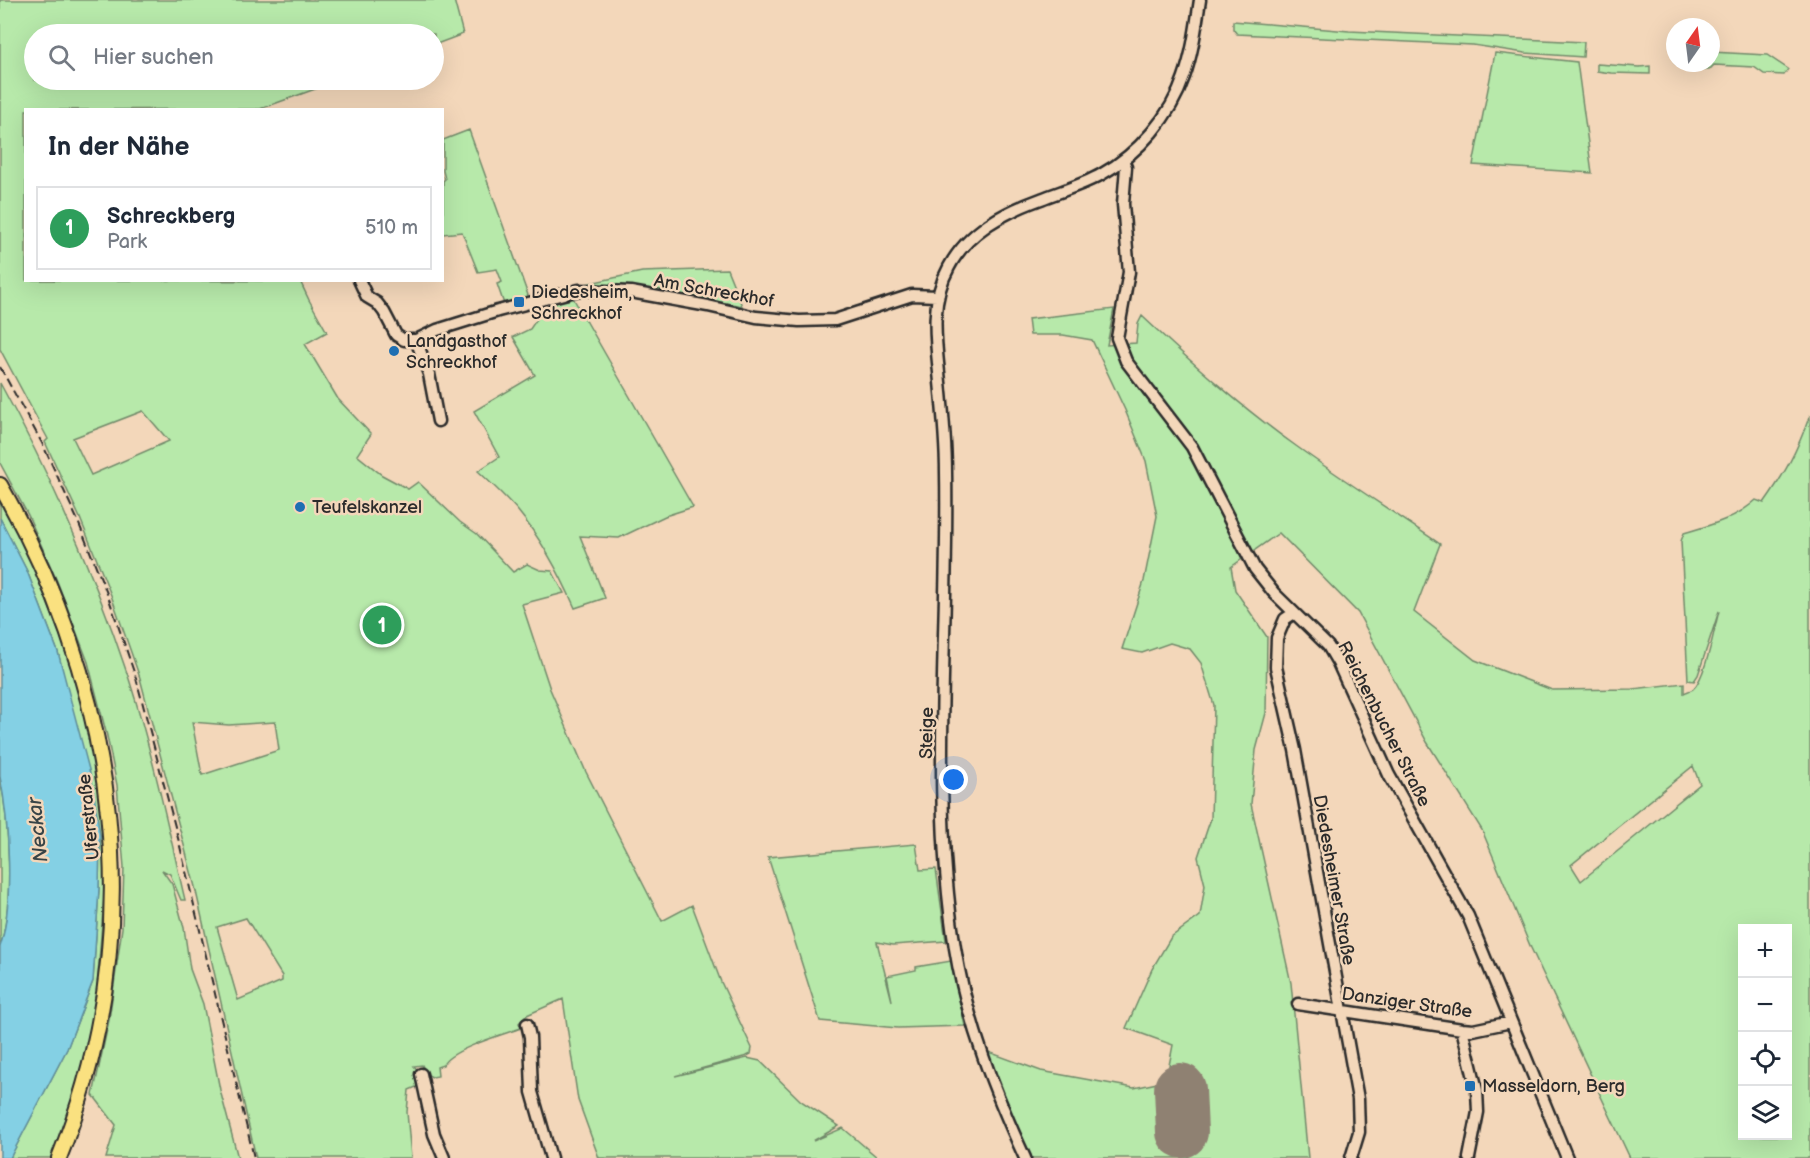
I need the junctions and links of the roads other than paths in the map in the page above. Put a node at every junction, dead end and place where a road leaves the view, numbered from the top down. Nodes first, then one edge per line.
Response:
1 (1200, 0) edge
2 (1123, 161) junction
3 (360, 282) edge
4 (937, 296) junction
5 (416, 340) junction
6 (438, 421) dead end
7 (0, 485) edge
8 (1294, 612) junction
9 (1298, 1004) dead end
10 (1341, 1011) junction
11 (1510, 1022) junction
12 (527, 1024) dead end
13 (1462, 1029) junction
14 (421, 1074) dead end
15 (59, 1158) edge
16 (444, 1158) edge
17 (551, 1158) edge
18 (1025, 1158) edge
19 (1351, 1158) edge
20 (1469, 1158) edge
21 (1567, 1158) edge

1 - 2 street, Steige
2 - 4 street, Steige
2 - 8 street, Reichenbucher Straße
3 - 5 street
4 - 5 street, Am Schreckhof
4 - 18 street, Steige
5 - 6 street
7 - 15 main road, Uferstraße
8 - 10 street, Diedesheimer Straße
8 - 11 street, Reichenbucher Straße
9 - 10 street, Danziger Straße
10 - 13 street, Danziger Straße
10 - 19 street, Diedesheimer Straße
11 - 13 street, Danziger Straße
11 - 21 street, Reichenbucher Straße
12 - 17 street
13 - 20 street
14 - 16 street

